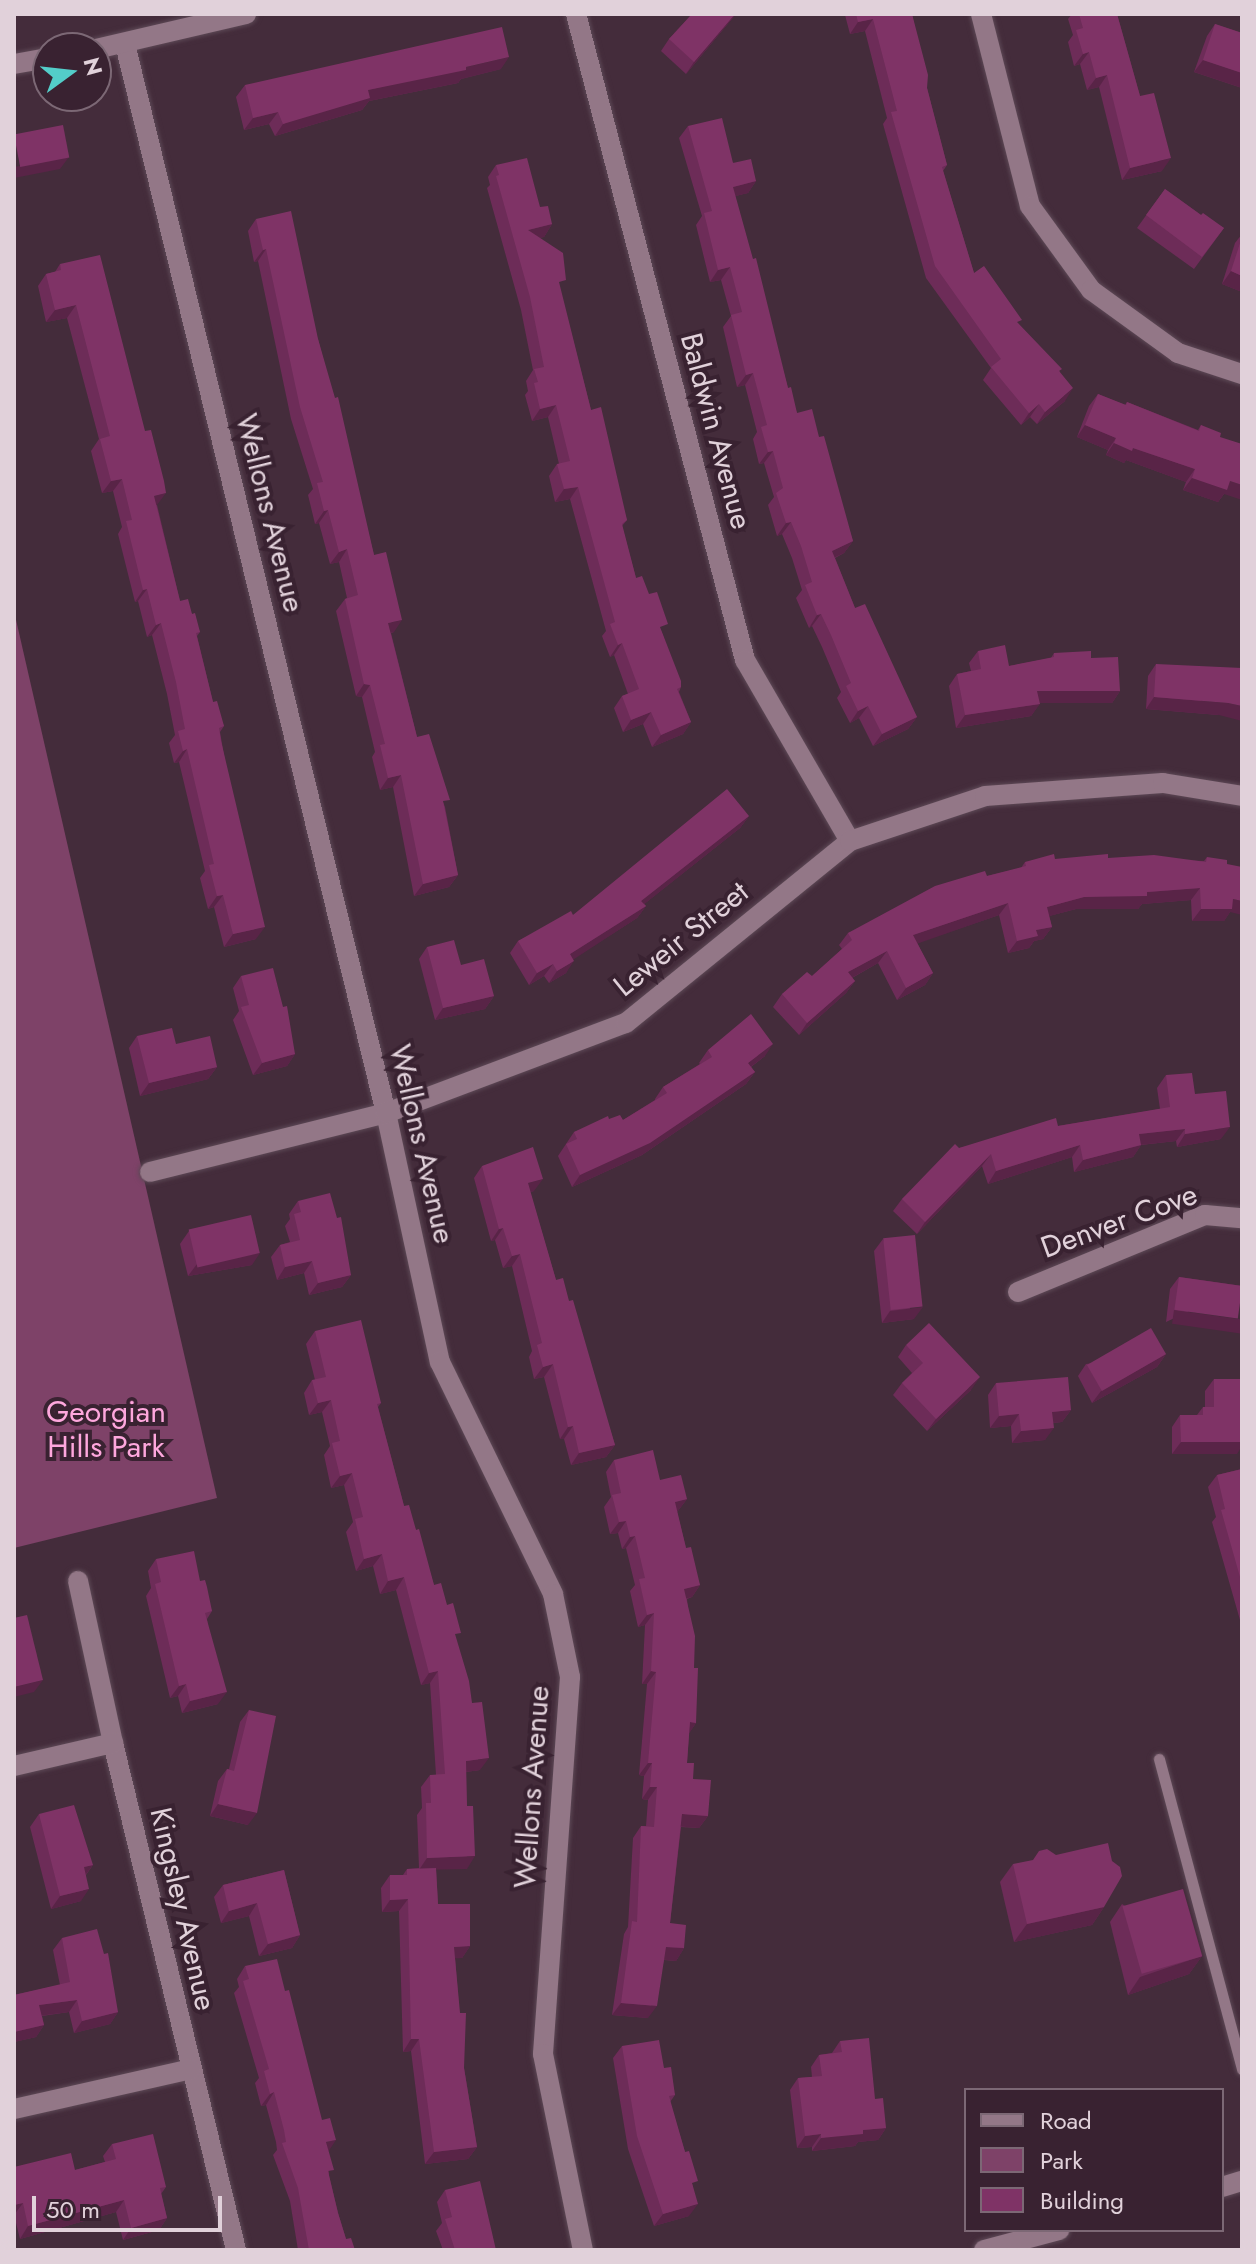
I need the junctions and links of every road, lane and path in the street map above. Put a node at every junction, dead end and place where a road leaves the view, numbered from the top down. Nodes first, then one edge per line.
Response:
1 (246, 14) edge
2 (576, 14) edge
3 (981, 14) edge
4 (125, 44) junction
5 (112, 46) edge
6 (1242, 374) edge
7 (1242, 796) edge
8 (850, 841) junction
9 (386, 1113) junction
10 (150, 1172) dead end
11 (1242, 1218) edge
12 (1018, 1292) dead end
13 (78, 1581) dead end
14 (113, 1743) junction
15 (1159, 1759) dead end
16 (14, 1766) edge
17 (191, 2069) junction
18 (1242, 2069) edge
19 (14, 2109) edge
20 (1052, 2232) edge
21 (236, 2250) edge
22 (583, 2250) edge
23 (984, 2250) edge

1 - 4 street
2 - 8 street, Baldwin Avenue
3 - 6 street
4 - 5 street
4 - 9 street, Wellons Avenue
7 - 8 street, Leweir Street
8 - 9 street, Leweir Street
9 - 10 street, Leweir Street
9 - 22 street, Wellons Avenue
11 - 12 street, Denver Cove
13 - 14 street, Kingsley Avenue
14 - 16 street
14 - 17 street, Kingsley Avenue
15 - 18 lane
17 - 19 street
17 - 21 street, Kingsley Avenue
20 - 23 street

